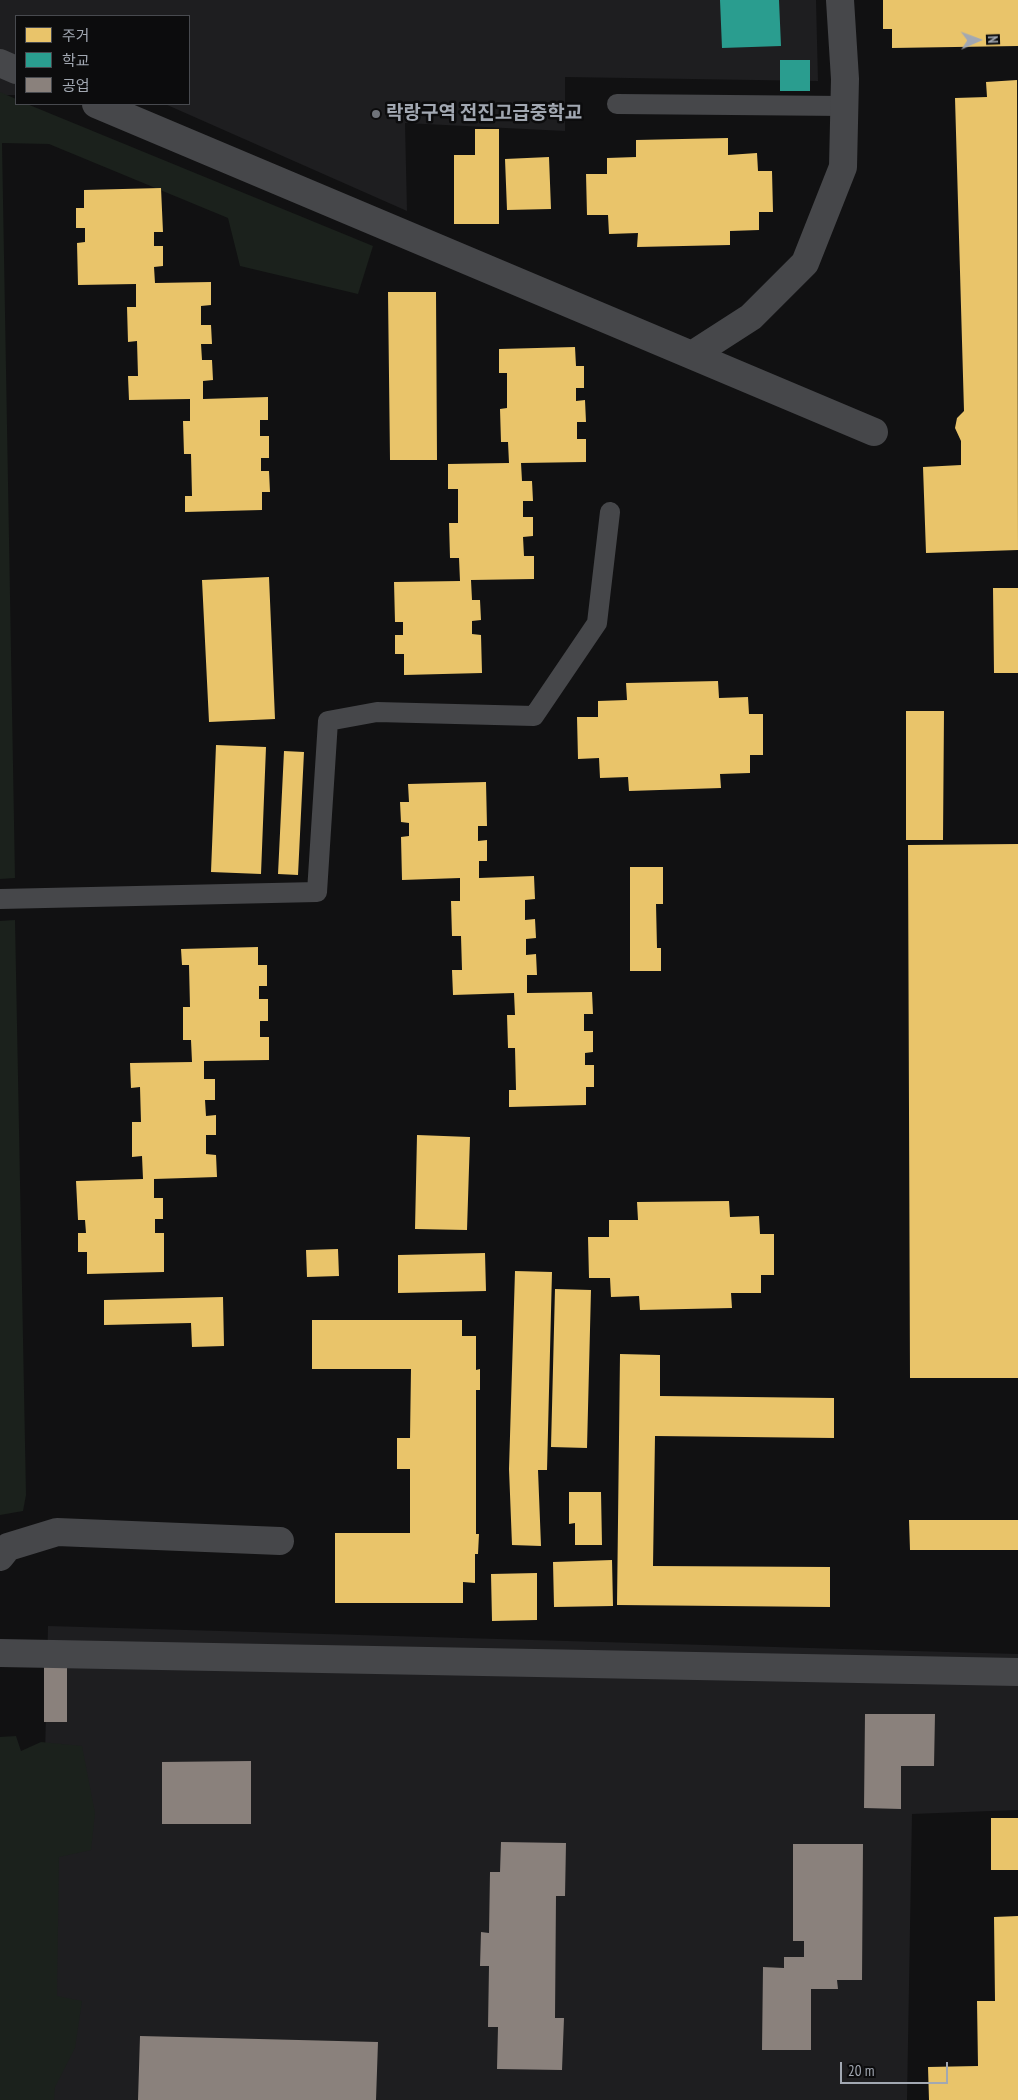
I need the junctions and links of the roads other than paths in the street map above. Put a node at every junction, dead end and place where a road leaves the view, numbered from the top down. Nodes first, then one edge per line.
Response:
1 (840, 0) edge
2 (0, 63) edge
3 (15, 70) edge
4 (617, 104) dead end
5 (98, 105) edge
6 (844, 106) junction
7 (692, 355) junction
8 (874, 432) dead end
9 (610, 512) dead end
10 (0, 899) edge
11 (280, 1541) dead end
12 (0, 1557) edge
13 (0, 1653) edge
14 (1018, 1672) edge

1 - 6 street
2 - 3 street
4 - 6 lane
5 - 7 street
6 - 7 street
7 - 8 street
9 - 10 lane
11 - 12 street
13 - 14 street

